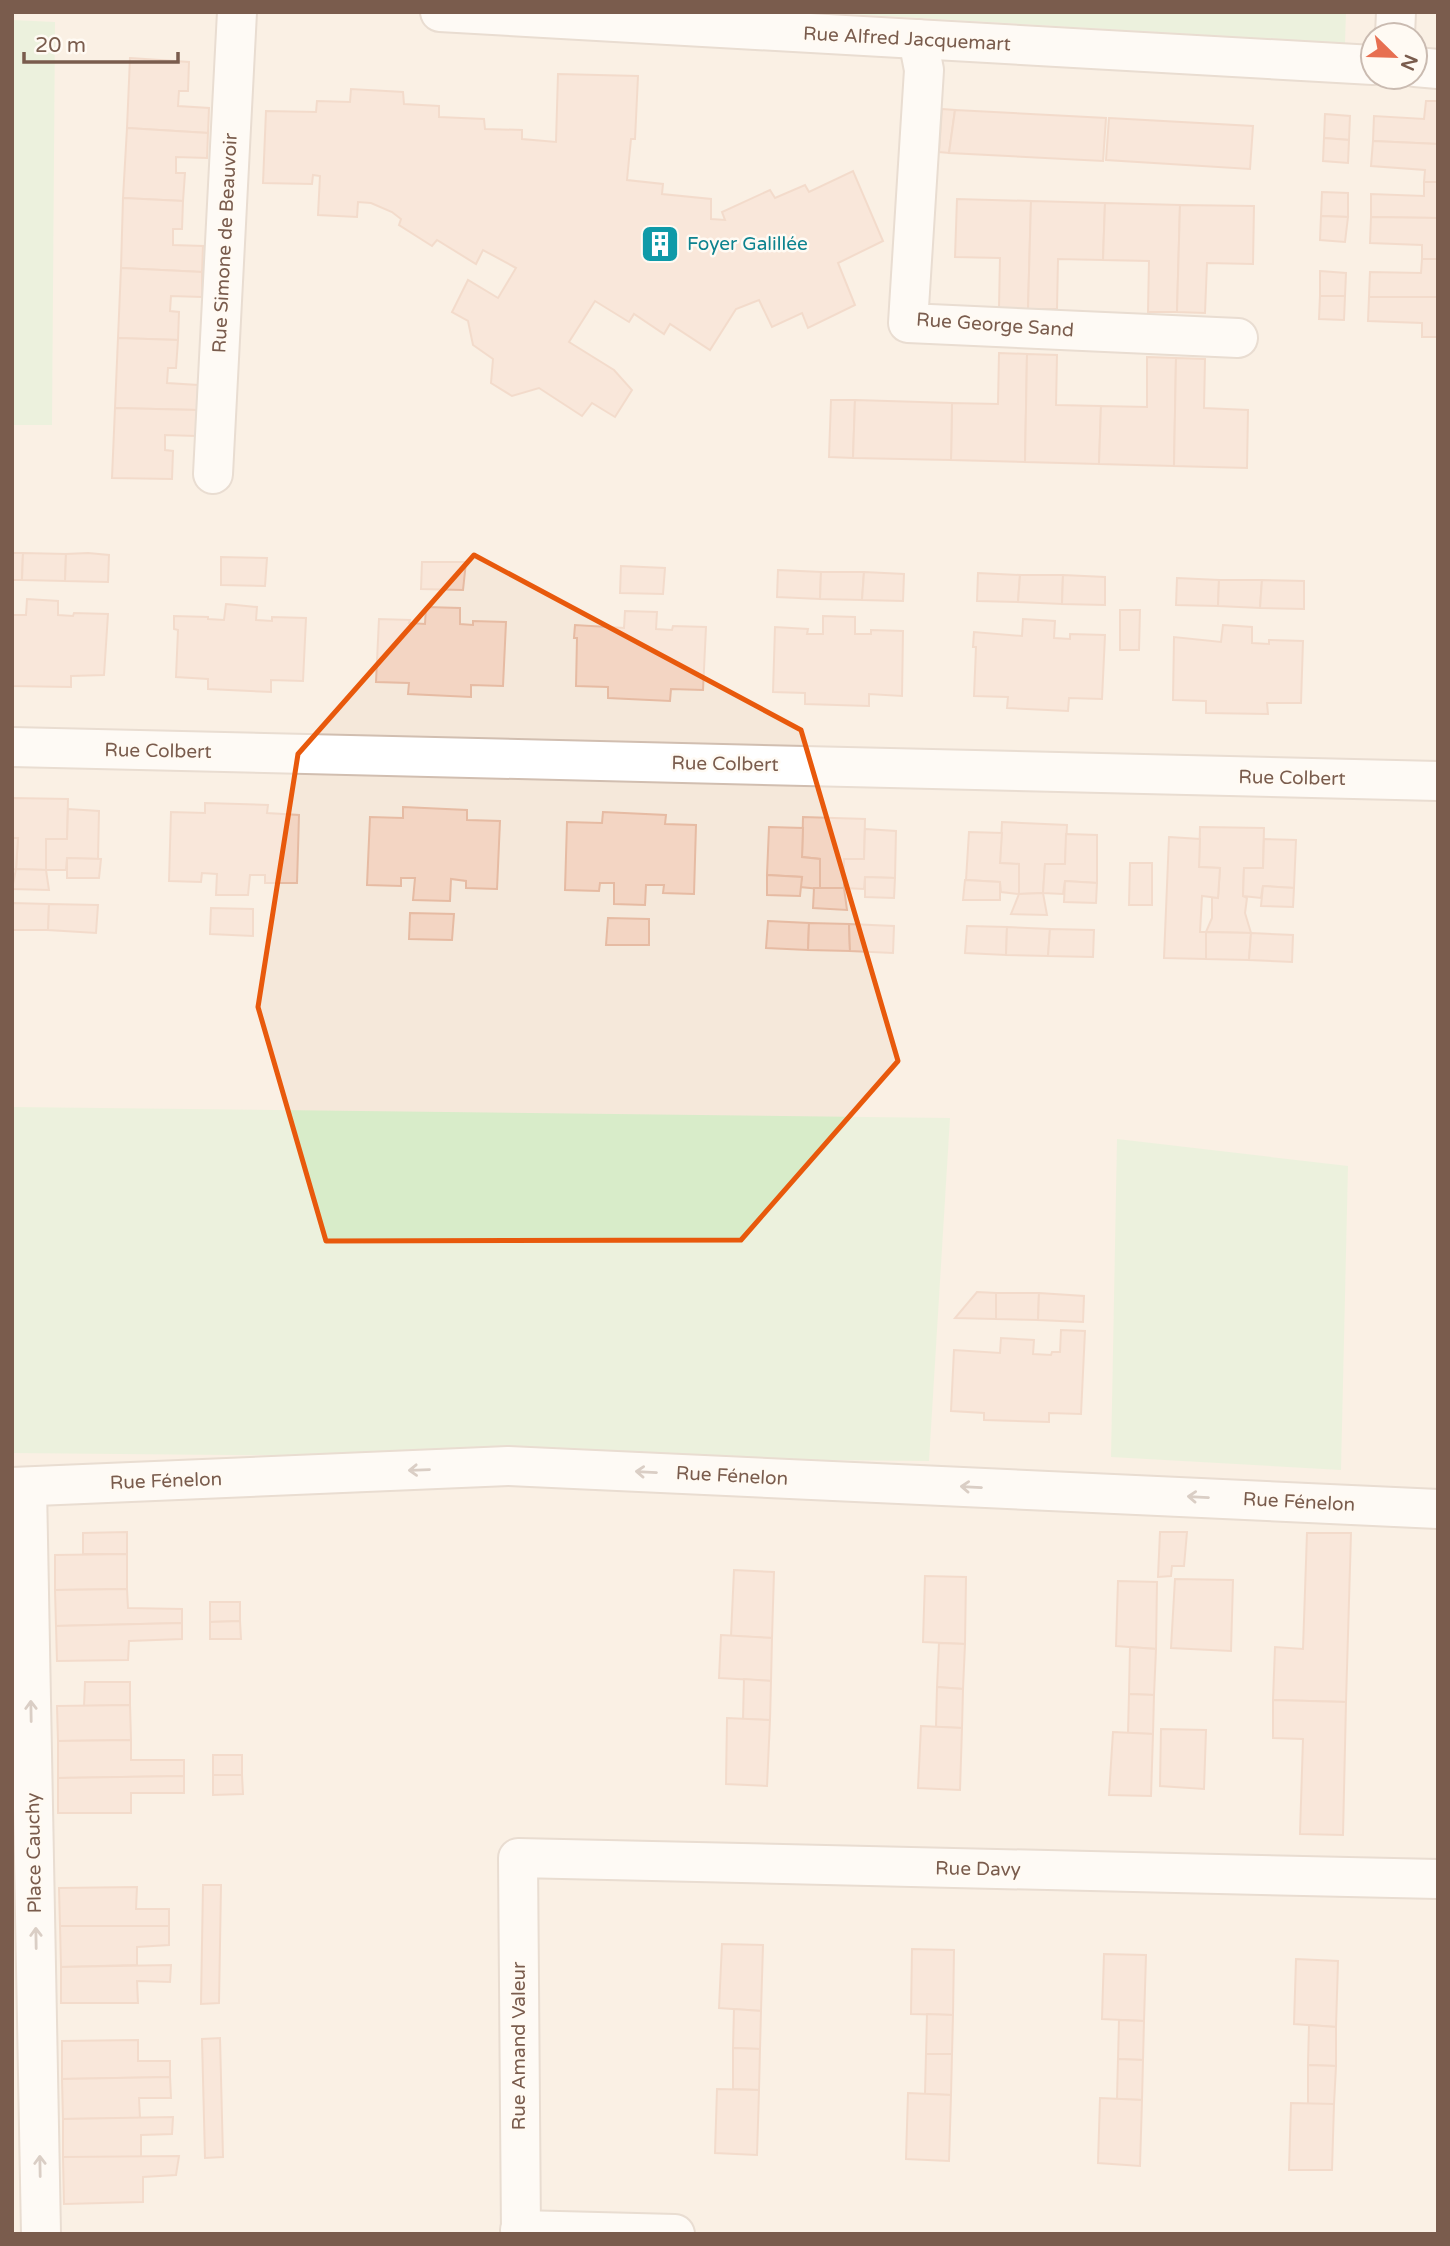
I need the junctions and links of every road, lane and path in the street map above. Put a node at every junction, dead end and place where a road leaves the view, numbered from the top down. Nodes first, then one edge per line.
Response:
1 (237, 12) edge
2 (440, 12) edge
3 (918, 39) junction
4 (1359, 64) edge
5 (1238, 338) dead end
6 (213, 474) dead end
7 (12, 747) edge
8 (1438, 781) edge
9 (20, 1487) edge
10 (1438, 1508) edge
11 (22, 1750) edge
12 (518, 1858) joint
13 (1438, 1879) edge
14 (520, 2232) edge
15 (41, 2234) edge
16 (675, 2234) edge

1 - 6 street, Rue Simone de Beauvoir
2 - 3 street, Rue Alfred Jacquemart
3 - 4 street, Rue Alfred Jacquemart
3 - 5 street, Rue George Sand
7 - 8 street, Rue Colbert
10 -> 9 street, Rue Fénelon
11 -> 9 street, Place Cauchy
15 -> 11 street, Place Cauchy
12 - 13 street, Rue Davy
12 - 14 street, Rue Amand Valeur
14 - 16 street

